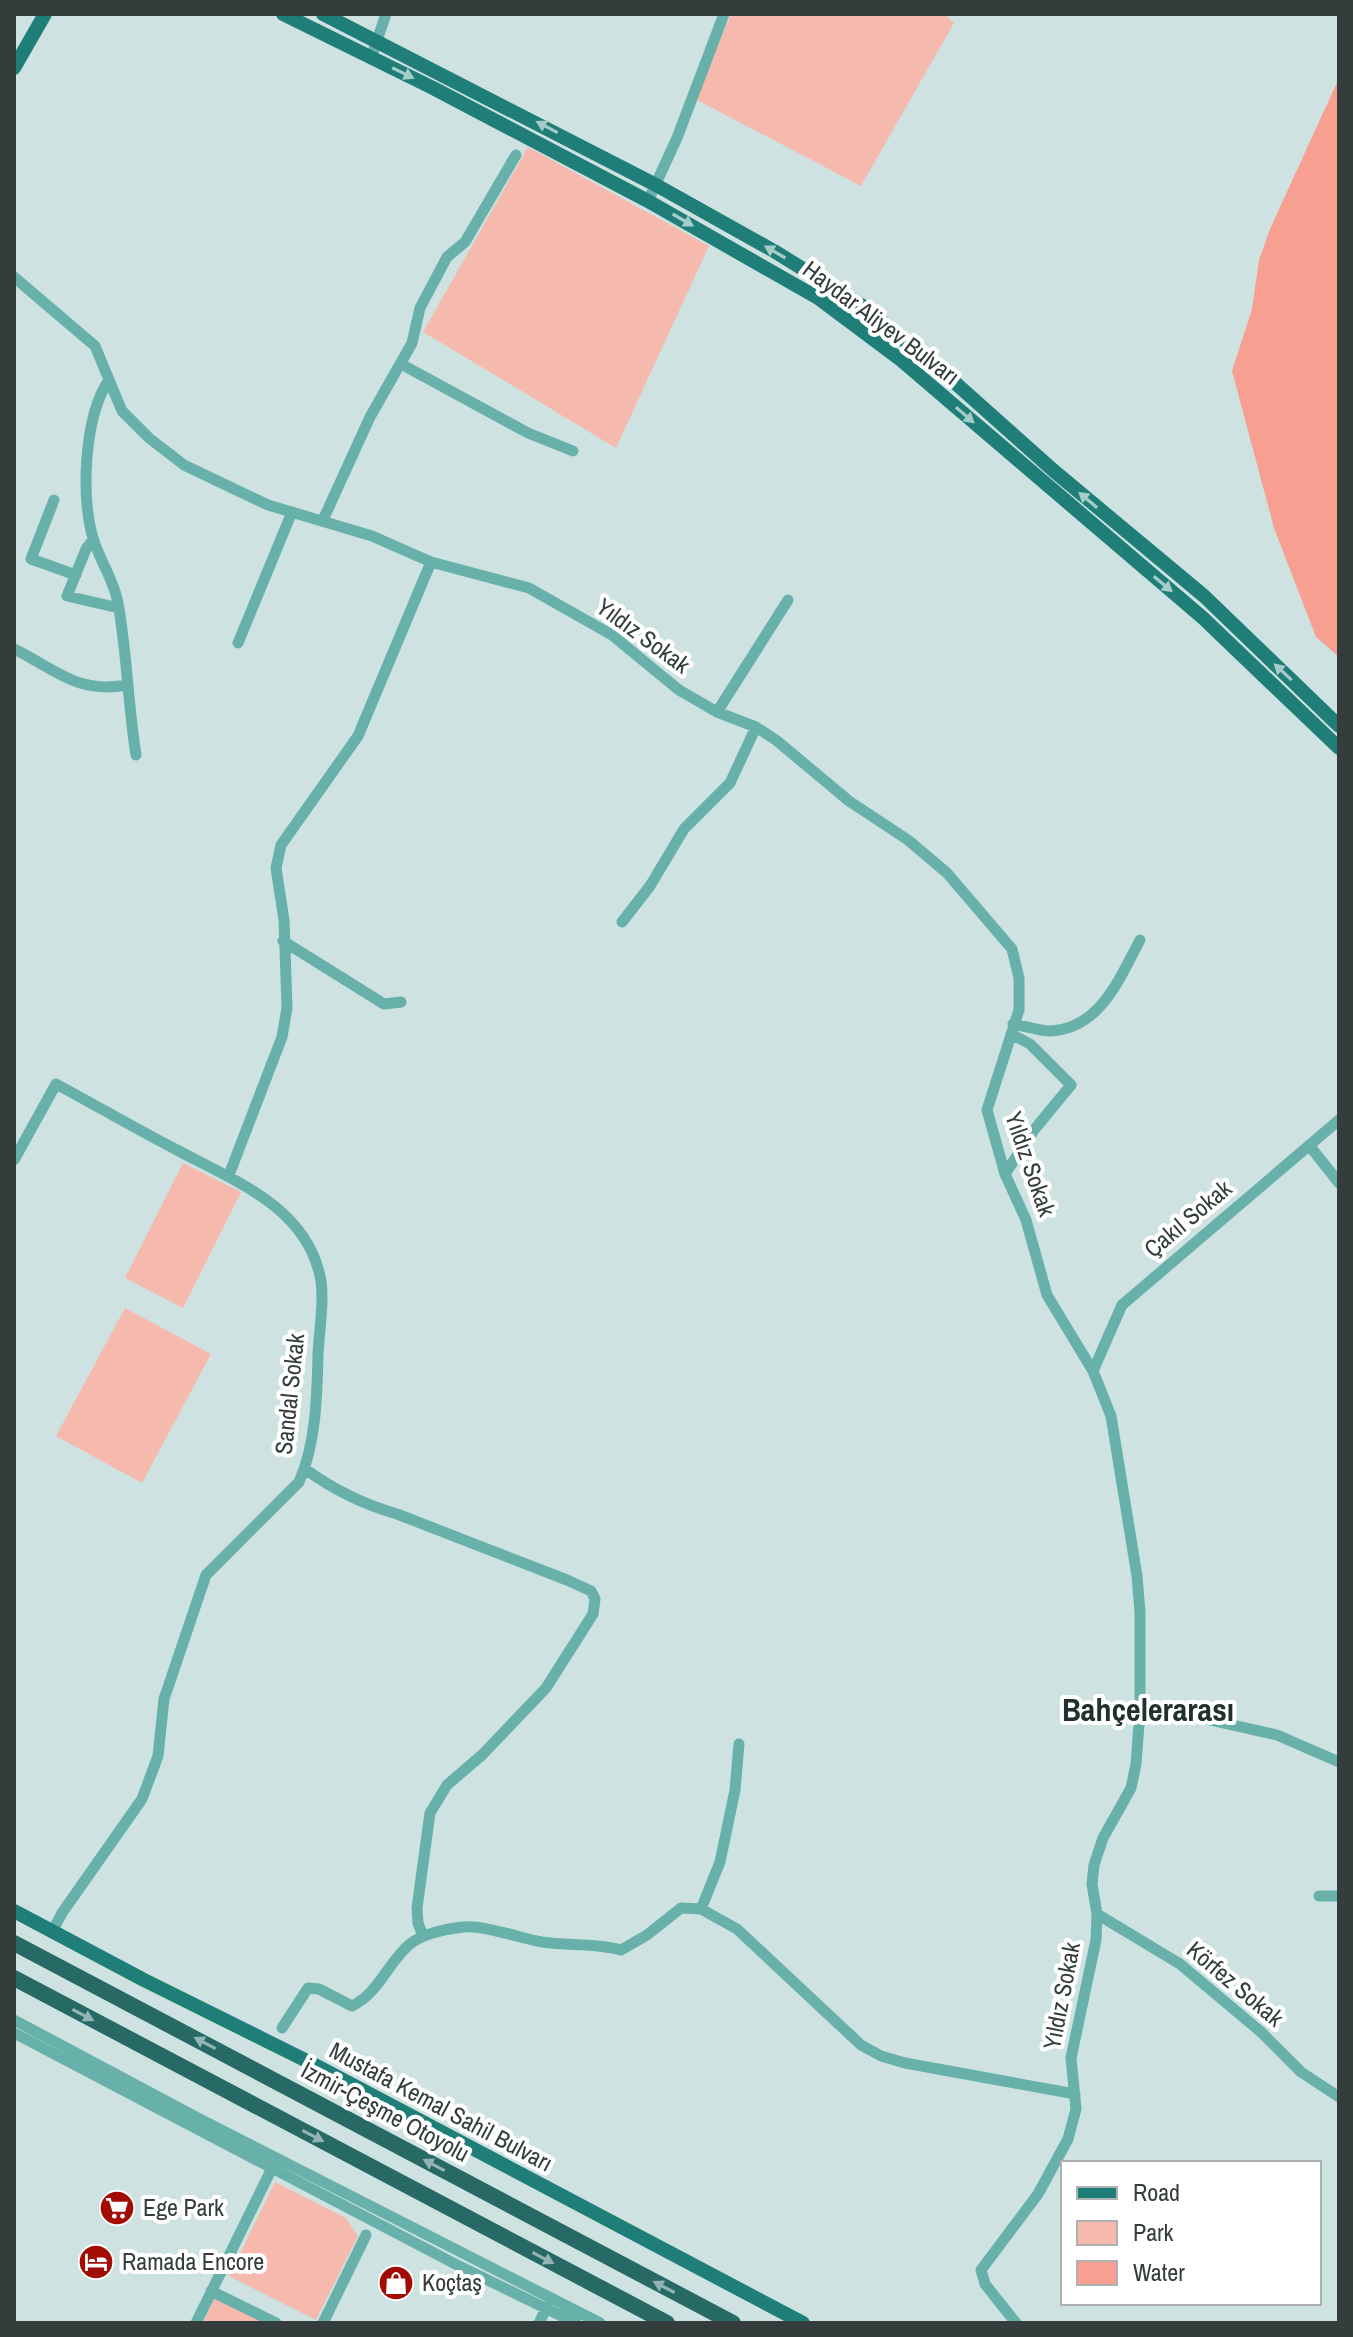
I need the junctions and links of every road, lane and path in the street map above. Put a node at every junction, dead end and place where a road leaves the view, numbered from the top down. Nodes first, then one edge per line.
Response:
1 (45, 14) edge
2 (283, 14) edge
3 (323, 14) edge
4 (386, 14) edge
5 (724, 14) edge
6 (379, 41) junction
7 (371, 58) junction
8 (14, 68) edge
9 (516, 155) dead end
10 (656, 185) junction
11 (648, 201) junction
12 (14, 277) edge
13 (401, 364) junction
14 (109, 380) junction
15 (573, 451) dead end
16 (54, 500) dead end
17 (292, 512) junction
18 (323, 520) junction
19 (93, 540) junction
20 (431, 562) junction
21 (76, 575) junction
22 (788, 600) dead end
23 (119, 608) junction
24 (238, 643) dead end
25 (14, 649) edge
26 (127, 685) junction
27 (717, 712) junction
28 (1339, 726) edge
29 (756, 727) junction
30 (1339, 748) edge
31 (136, 755) dead end
32 (622, 922) dead end
33 (1140, 940) dead end
34 (283, 941) junction
35 (401, 1002) dead end
36 (1012, 1029) junction
37 (1339, 1120) edge
38 (1309, 1145) junction
39 (14, 1160) edge
40 (1005, 1174) junction
41 (229, 1175) junction
42 (1339, 1183) edge
43 (1093, 1371) junction
44 (305, 1469) junction
45 (1140, 1711) junction
46 (739, 1744) dead end
47 (1339, 1762) edge
48 (1319, 1896) dead end
49 (1339, 1896) edge
50 (701, 1909) junction
51 (14, 1911) edge
52 (1097, 1914) junction
53 (52, 1932) junction
54 (423, 1936) junction
55 (14, 1943) edge
56 (14, 1978) edge
57 (14, 2020) edge
58 (282, 2028) dead end
59 (14, 2033) edge
60 (1075, 2094) junction
61 (1339, 2097) edge
62 (272, 2168) junction
63 (366, 2235) dead end
64 (211, 2291) junction
65 (547, 2307) junction
66 (196, 2323) edge
67 (276, 2323) edge
68 (323, 2323) edge
69 (539, 2323) edge
70 (576, 2323) edge
71 (600, 2323) edge
72 (667, 2323) edge
73 (733, 2323) edge
74 (803, 2323) edge
75 (1016, 2323) edge

1 - 8 main road
2 - 7 main road, Haydar Aliyev Bulvarı
3 - 6 main road, Haydar Aliyev Bulvarı
4 - 6 street
5 - 10 street
6 - 7 street
10 -> 6 main road, Haydar Aliyev Bulvarı
7 -> 11 main road, Haydar Aliyev Bulvarı
9 - 13 street
10 - 11 street
28 -> 10 main road, Haydar Aliyev Bulvarı
11 -> 30 main road, Haydar Aliyev Bulvarı
12 - 14 street, Yıldız Sokak
13 - 15 street
13 - 18 street
14 - 17 street, Yıldız Sokak
14 - 19 street
16 - 21 street
17 - 18 street, Yıldız Sokak
17 - 24 street
18 - 20 street, Yıldız Sokak
19 - 21 street
19 - 23 street
20 - 27 street, Yıldız Sokak
20 - 34 street
21 - 23 street
22 - 27 street
23 - 26 street
25 - 26 street
26 - 31 street
27 - 29 street, Yıldız Sokak
29 - 32 street
29 - 36 street, Yıldız Sokak
33 - 36 street
34 - 35 street
34 - 41 street
36 - 40 street, Yıldız Sokak
36 - 40 street
37 - 38 street, Çakıl Sokak
38 - 42 street
38 - 43 street, Çakıl Sokak
39 - 41 street, Sandal Sokak
40 - 43 street, Yıldız Sokak
41 - 44 street, Sandal Sokak
43 - 45 street, Yıldız Sokak
44 - 53 street, Sandal Sokak
44 - 54 street
45 - 47 street
45 - 52 street, Yıldız Sokak
46 - 50 street
48 - 49 street
50 - 54 street
50 - 60 street
51 - 53 main road, Mustafa Kemal Sahil Bulvarı
52 - 60 street, Yıldız Sokak
52 - 61 street, Körfez Sokak
53 - 74 main road, Mustafa Kemal Sahil Bulvarı
54 - 58 street
73 -> 55 highway, İzmir-Çeşme Otoyolu
56 -> 72 highway
57 - 71 street
59 - 62 street
60 - 75 street, Yıldız Sokak
62 - 64 street
62 - 65 street
63 - 68 street
64 - 66 street
64 - 67 street
65 - 69 street
65 - 70 street

